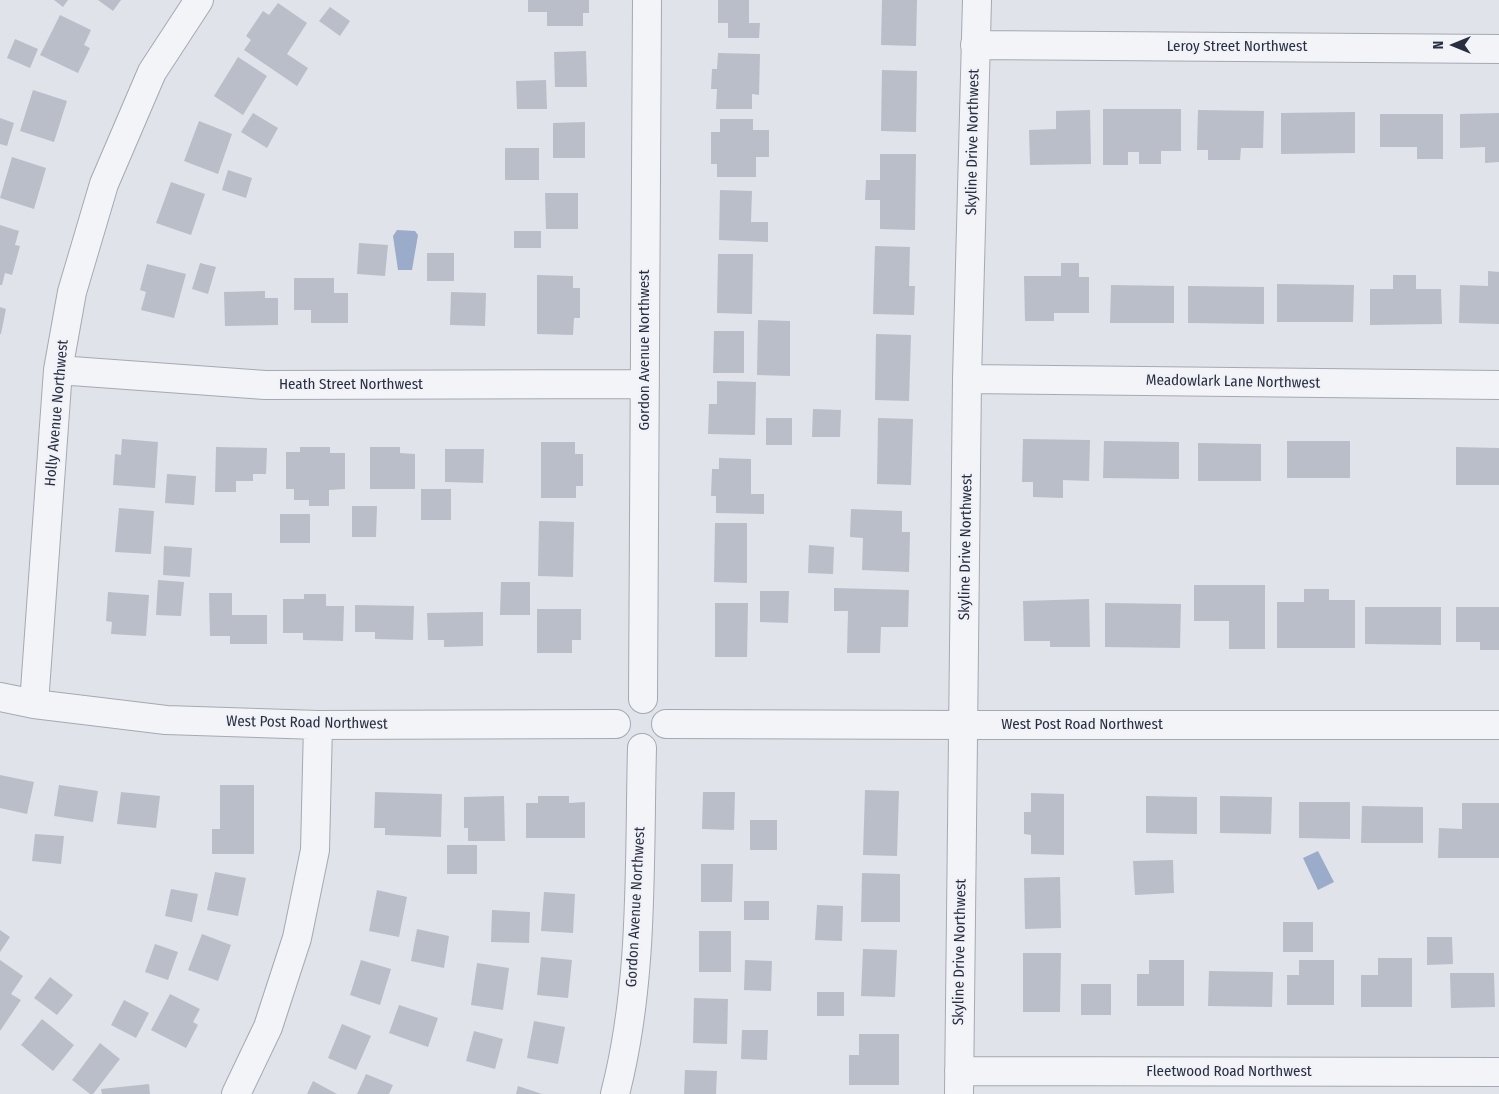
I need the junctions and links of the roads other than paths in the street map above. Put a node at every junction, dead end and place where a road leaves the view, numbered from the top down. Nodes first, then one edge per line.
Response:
1 (198, 0) edge
2 (647, 0) edge
3 (976, 0) edge
4 (975, 45) junction
5 (1499, 49) edge
6 (58, 370) junction
7 (967, 379) junction
8 (645, 384) junction
9 (1499, 385) edge
10 (0, 698) edge
11 (643, 699) junction
12 (34, 704) junction
13 (616, 724) junction
14 (666, 724) junction
15 (1499, 725) edge
16 (318, 726) junction
17 (964, 726) junction
18 (642, 748) junction
19 (1499, 1072) edge
20 (958, 1082) edge
21 (236, 1094) edge
22 (615, 1094) edge

1 - 6 street, Holly Avenue Northwest
2 - 8 street, Gordon Avenue Northwest
3 - 4 street, Skyline Drive Northwest
4 - 5 street, Leroy Street Northwest
4 - 7 street, Skyline Drive Northwest
6 - 8 street, Heath Street Northwest
6 - 12 street, Holly Avenue Northwest
7 - 9 street, Meadowlark Lane Northwest
7 - 17 street, Skyline Drive Northwest
8 - 11 street, Gordon Avenue Northwest
10 - 12 street, West Post Road Northwest
11 - 13 street
11 - 14 street
12 - 16 street, West Post Road Northwest
13 - 16 street, West Post Road Northwest
13 - 18 street
14 - 17 street, West Post Road Northwest
14 - 18 street
15 - 17 street, West Post Road Northwest
16 - 21 street
17 - 20 street, Skyline Drive Northwest
18 - 22 street, Gordon Avenue Northwest
19 - 20 street, Fleetwood Road Northwest

